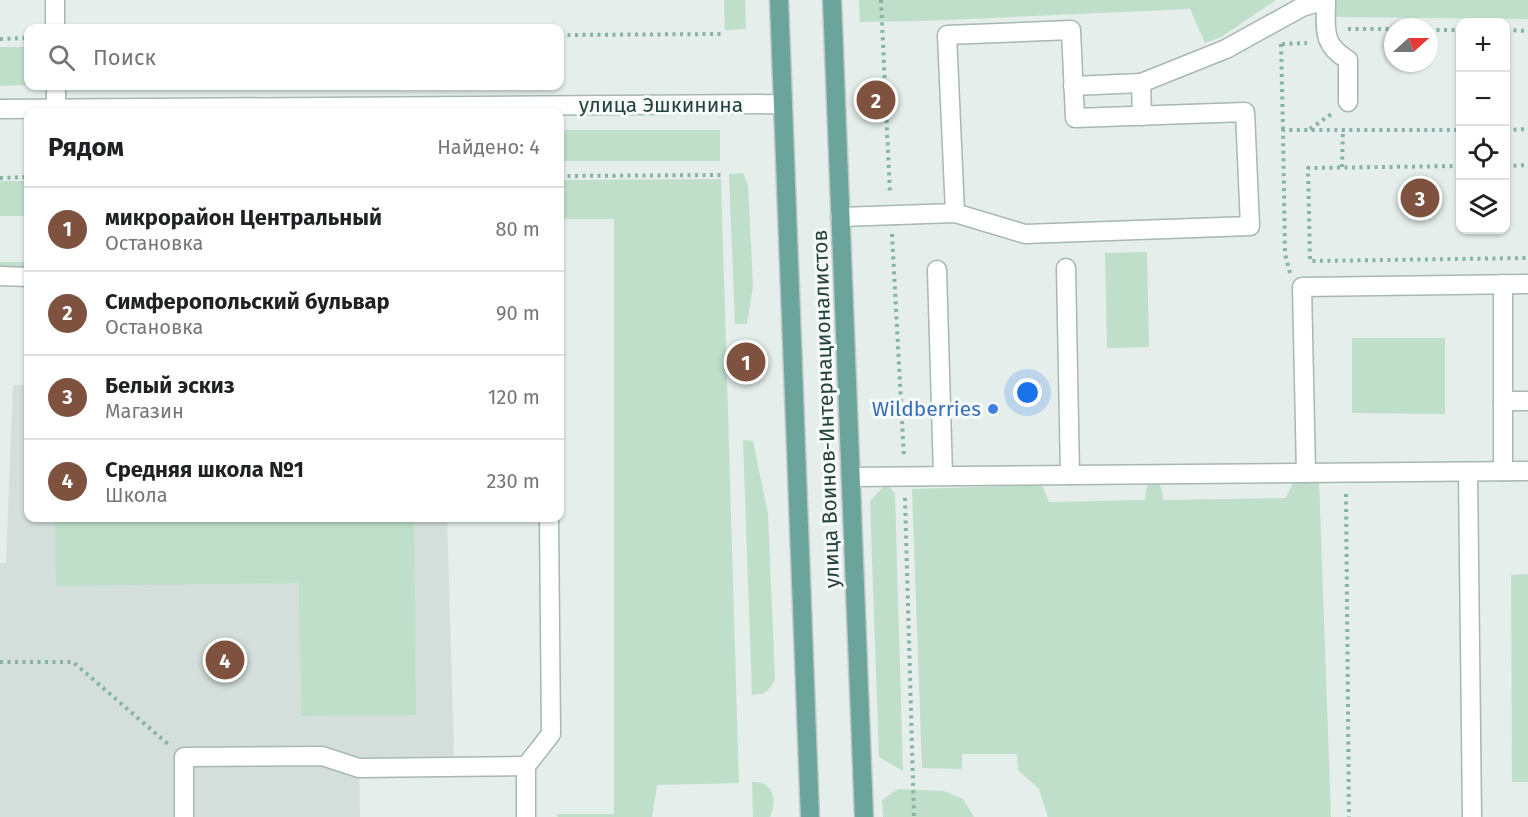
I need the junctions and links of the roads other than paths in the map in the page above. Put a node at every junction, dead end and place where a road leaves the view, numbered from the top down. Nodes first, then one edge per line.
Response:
1 (55, 0) edge
2 (779, 0) edge
3 (832, 0) edge
4 (55, 24) edge
5 (1141, 83) junction
6 (1073, 86) junction
7 (56, 90) edge
8 (1348, 102) road end
9 (783, 104) junction
10 (56, 108) edge
11 (201, 108) edge
12 (0, 109) edge
13 (24, 109) edge
14 (1142, 116) junction
15 (955, 213) junction
16 (840, 217) junction
17 (1066, 268) dead end
18 (938, 270) dead end
19 (0, 276) edge
20 (24, 277) edge
21 (1503, 284) junction
22 (1528, 284) edge
23 (1503, 401) junction
24 (1528, 401) edge
25 (1503, 471) junction
26 (1528, 471) edge
27 (1468, 472) junction
28 (1306, 473) junction
29 (1070, 475) junction
30 (942, 476) junction
31 (851, 477) junction
32 (549, 522) edge
33 (526, 766) junction
34 (184, 817) edge
35 (526, 817) edge
36 (810, 817) edge
37 (864, 817) edge
38 (1472, 817) edge

1 - 4 street
2 - 9 main road, улица Воинов-Интернационалистов
3 - 16 main road, улица Воинов-Интернационалистов
5 - 6 street
5 - 8 street
5 - 14 street
6 - 14 street
6 - 15 street
7 - 10 street
9 - 11 street, улица Эшкинина
9 - 36 main road, улица Воинов-Интернационалистов
12 - 13 street, улица Эшкинина
14 - 15 street
15 - 16 street
16 - 31 main road, улица Воинов-Интернационалистов
17 - 29 street
18 - 30 street
19 - 20 street
21 - 22 street
21 - 23 street
21 - 28 street
23 - 24 street
23 - 25 street
25 - 26 street
25 - 27 street
27 - 28 street
27 - 38 street
28 - 29 street
29 - 30 street
30 - 31 street
31 - 37 main road, улица Воинов-Интернационалистов
32 - 33 street
33 - 34 street
33 - 35 street

